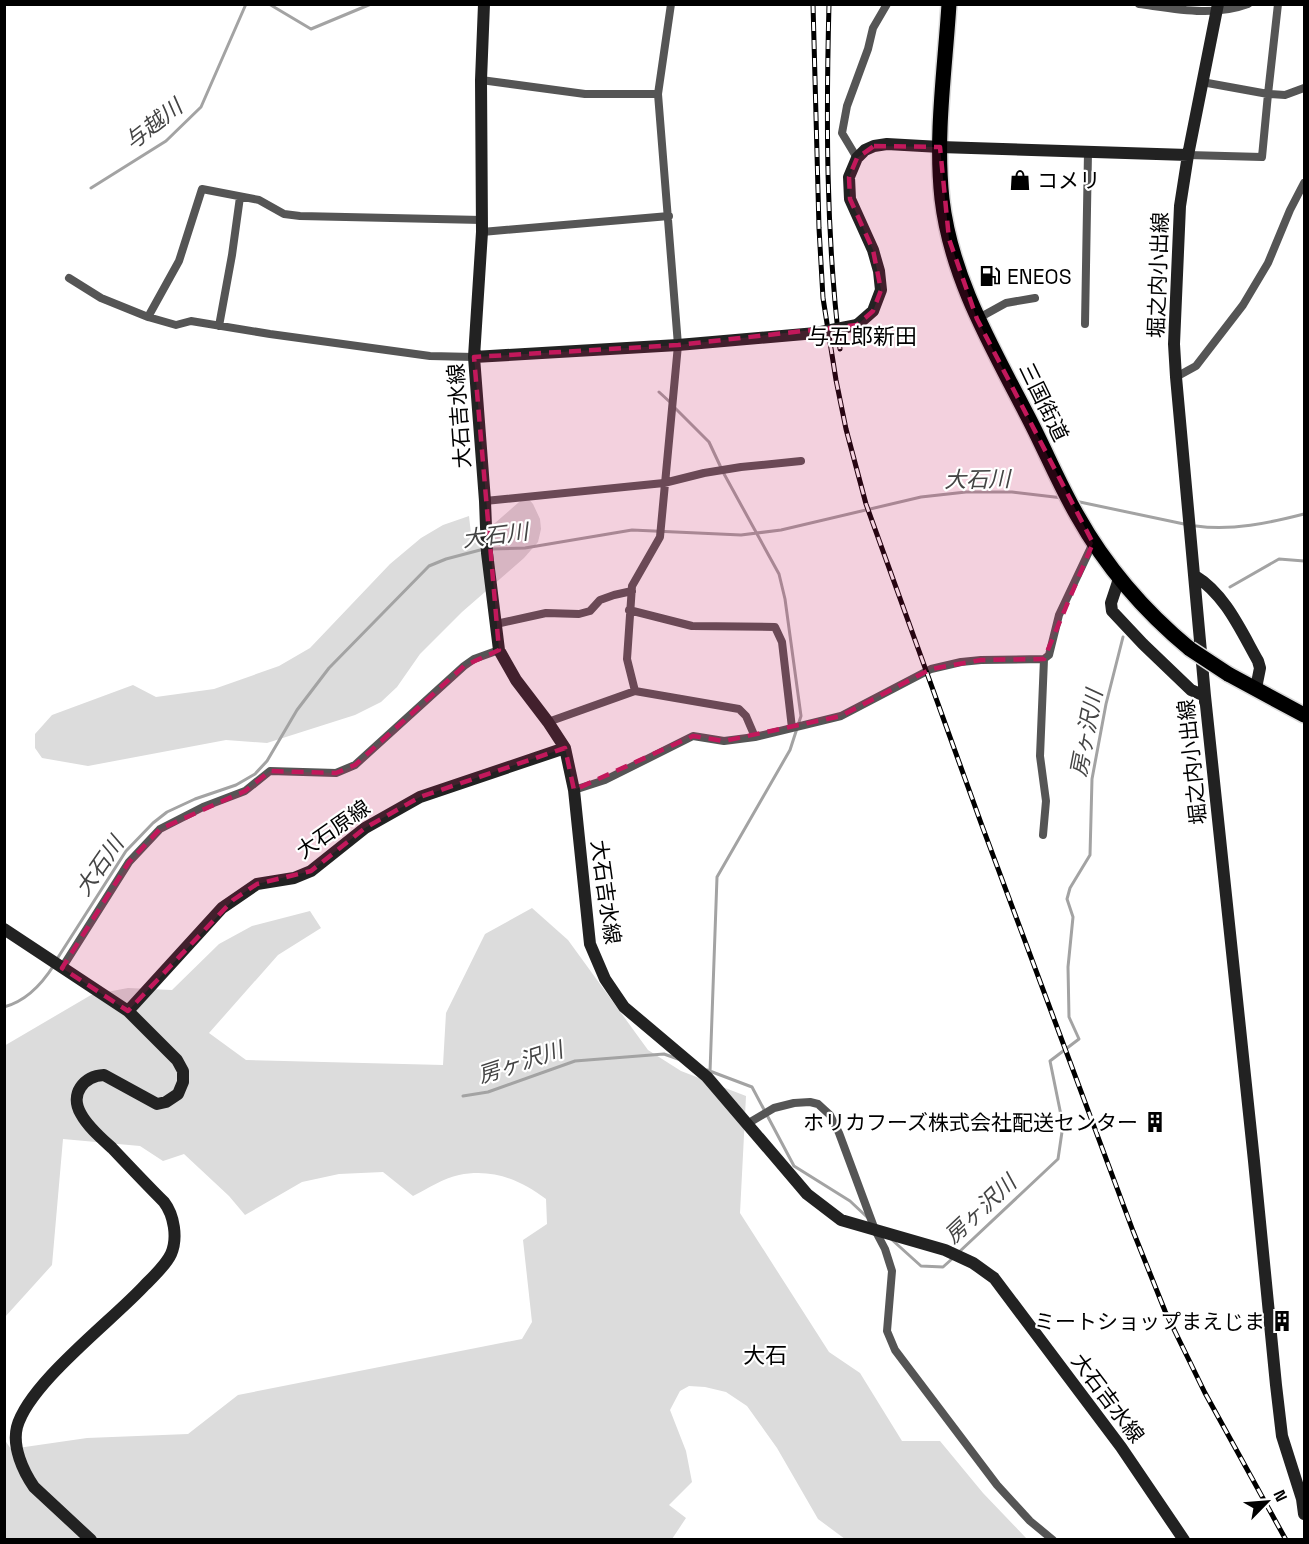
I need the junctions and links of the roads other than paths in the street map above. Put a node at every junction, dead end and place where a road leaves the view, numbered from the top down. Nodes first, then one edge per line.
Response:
1 (484, 4) edge
2 (670, 4) edge
3 (887, 4) edge
4 (949, 4) edge
5 (1139, 4) edge
6 (1248, 4) edge
7 (1278, 4) edge
8 (1217, 8) edge
9 (481, 80) junction
10 (1202, 82) junction
11 (1305, 88) edge
12 (658, 94) junction
13 (1268, 94) junction
14 (940, 147) junction
15 (1088, 152) junction
16 (1188, 154) junction
17 (858, 158) junction
18 (1305, 183) edge
19 (240, 197) junction
20 (669, 216) junction
21 (482, 226) junction
22 (69, 278) dead end
23 (1035, 298) dead end
24 (148, 317) junction
25 (977, 319) junction
26 (1085, 324) dead end
27 (219, 326) junction
28 (678, 345) junction
29 (474, 357) junction
30 (1176, 377) junction
31 (801, 461) dead end
32 (664, 483) junction
33 (485, 501) junction
34 (1093, 543) junction
35 (1195, 576) junction
36 (1119, 579) junction
37 (632, 591) junction
38 (629, 610) junction
39 (496, 624) junction
40 (499, 650) junction
41 (1044, 659) junction
42 (1256, 688) junction
43 (635, 691) junction
44 (1204, 696) junction
45 (1305, 716) edge
46 (548, 722) junction
47 (792, 728) junction
48 (754, 736) junction
49 (565, 748) junction
50 (574, 790) junction
51 (1042, 835) dead end
52 (4, 929) edge
53 (61, 966) junction
54 (128, 1011) junction
55 (747, 1124) junction
56 (875, 1230) junction
57 (1305, 1514) edge
58 (91, 1539) edge
59 (1053, 1539) edge
60 (1184, 1539) edge

1 - 9 main road, 大石吉水線
2 - 12 street
3 - 17 street
4 - 14 highway, 三国街道
5 - 8 street
6 - 8 street
7 - 13 street
8 - 10 main road, 堀之内小出線
9 - 12 street
9 - 21 main road, 大石吉水線
10 - 13 street
10 - 16 main road, 堀之内小出線
11 - 13 street
12 - 20 street
13 - 16 street
14 - 15 main road
14 - 17 main road
14 - 25 highway, 三国街道
15 - 16 main road
15 - 26 street
16 - 30 main road, 堀之内小出線
17 - 28 main road, bridge
18 - 30 street
19 - 21 street
19 - 24 street
19 - 27 street
20 - 21 street
20 - 28 street
21 - 29 main road, 大石吉水線
22 - 24 street
23 - 25 street
24 - 27 street
25 - 34 highway, 三国街道
27 - 29 street
28 - 29 main road
28 - 32 street
29 - 33 main road, 大石吉水線
30 - 35 main road, 堀之内小出線
31 - 32 street
32 - 33 street
32 - 37 street
33 - 39 main road, 大石吉水線
34 - 36 highway, 三国街道
34 - 41 street
35 - 42 main road
35 - 44 main road, 堀之内小出線
36 - 42 highway, 三国街道, bridge
36 - 44 main road
37 - 38 street
37 - 39 street
38 - 43 street
38 - 47 street
39 - 40 main road, 大石吉水線
40 - 46 main road, 大石吉水線
40 - 53 street
41 - 47 street
41 - 51 street
42 - 45 highway, 三国街道
43 - 46 street
43 - 48 street
44 - 57 main road, 堀之内小出線
46 - 49 main road, 大石吉水線
47 - 48 street
48 - 50 street
49 - 50 main road, 大石吉水線
49 - 54 main road, 大石原線
50 - 55 main road, 大石吉水線
52 - 53 main road
53 - 54 main road
54 - 58 main road
55 - 56 main road, 大石吉水線
55 - 56 street
56 - 59 street
56 - 60 main road, 大石吉水線

